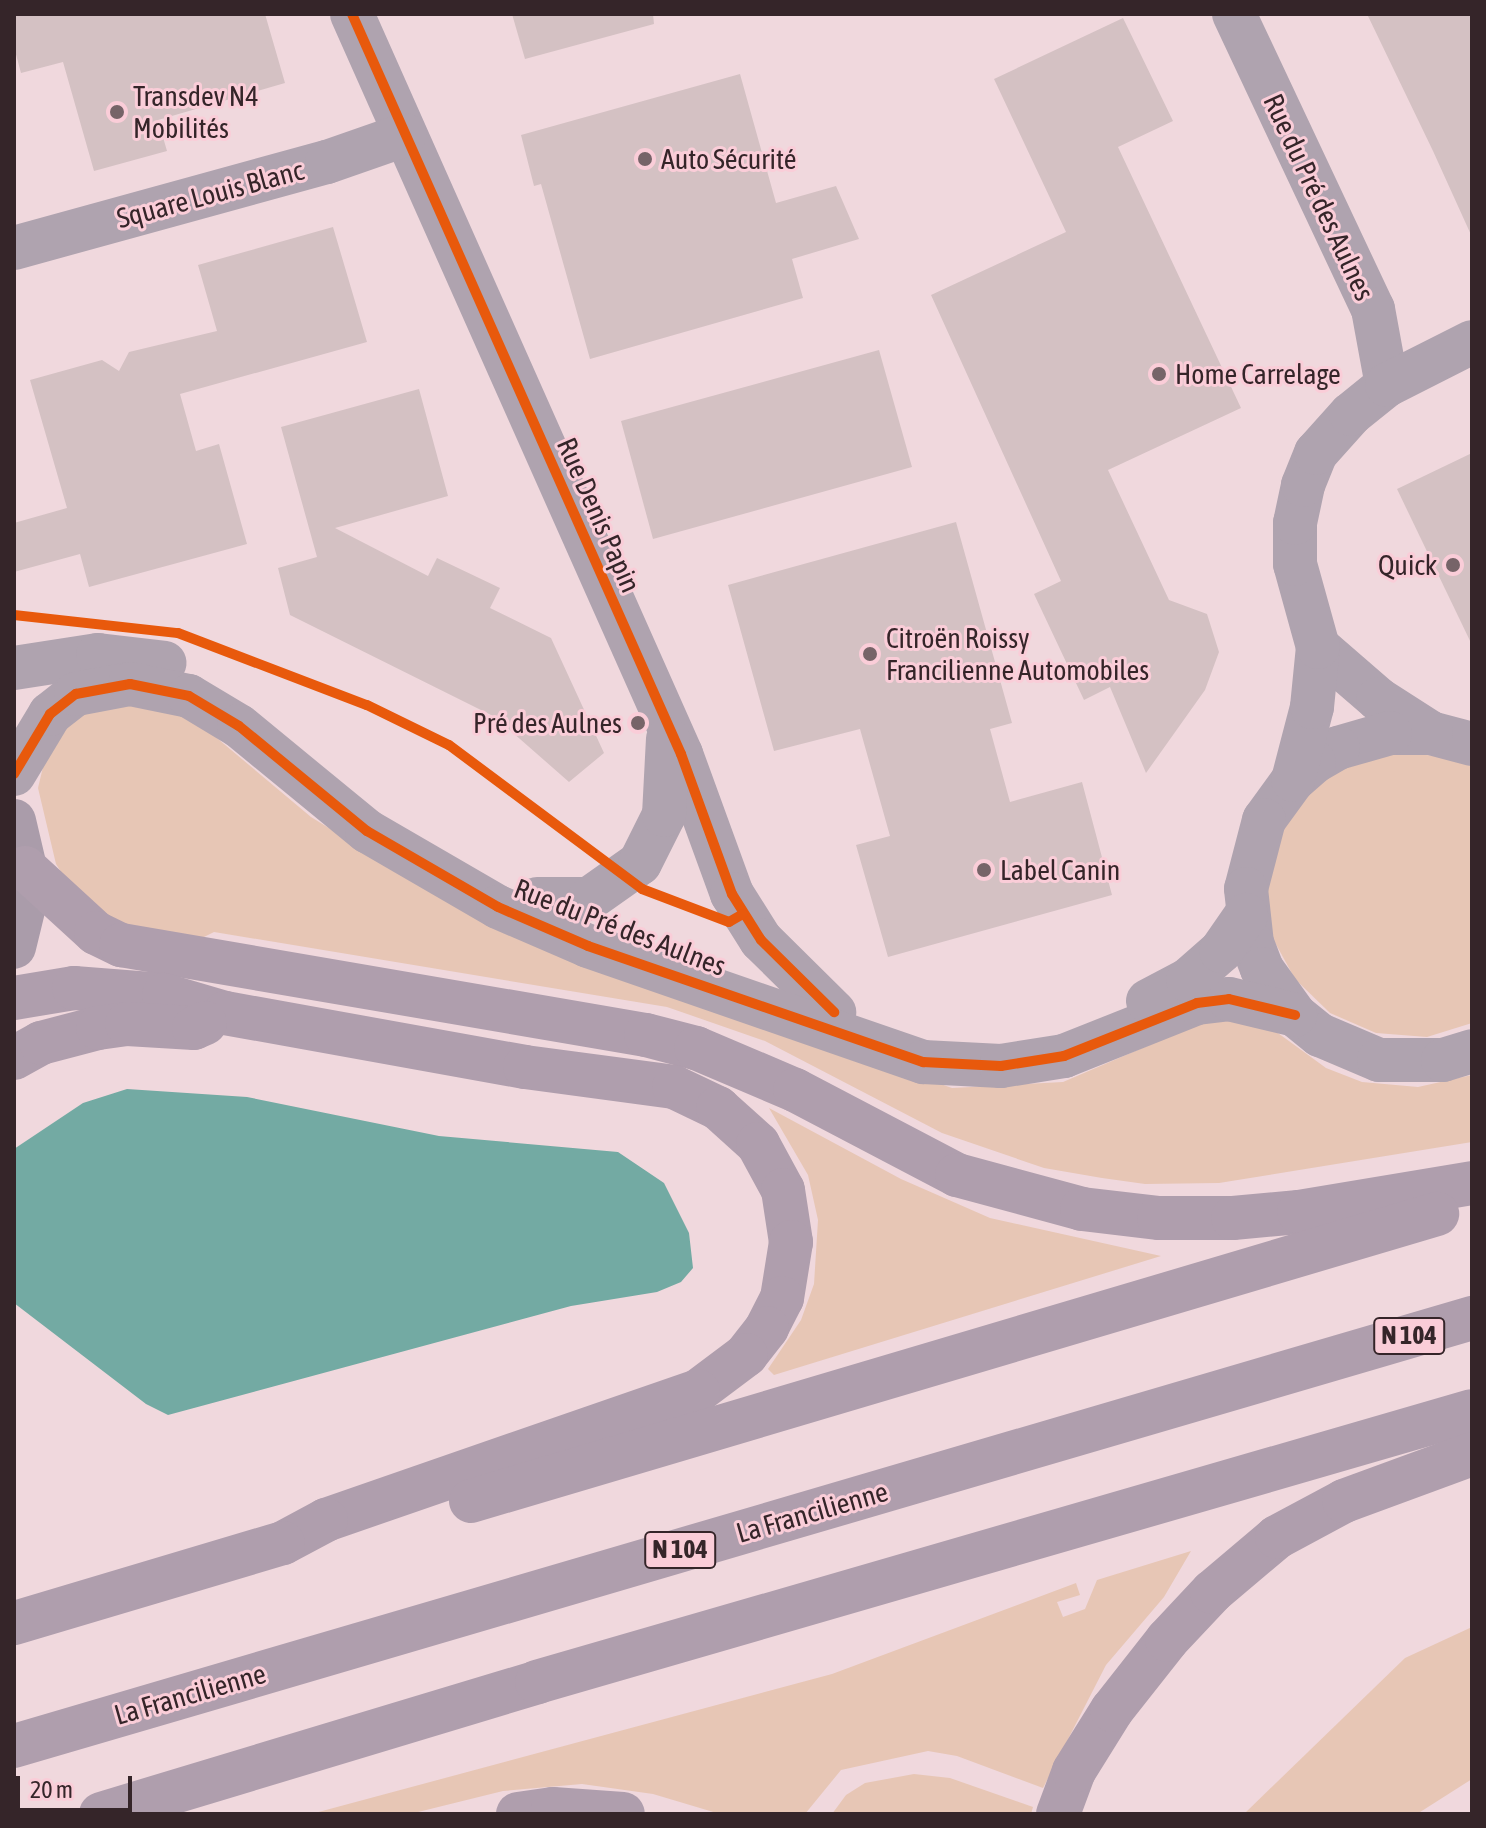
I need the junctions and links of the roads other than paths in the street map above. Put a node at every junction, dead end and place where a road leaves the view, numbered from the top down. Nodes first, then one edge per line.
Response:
1 (352, 14) edge
2 (1234, 14) edge
3 (404, 135) junction
4 (14, 248) edge
5 (1472, 342) edge
6 (1387, 385) junction
7 (1318, 647) junction
8 (14, 668) edge
9 (669, 729) junction
10 (1452, 738) edge
11 (14, 774) edge
12 (1293, 780) junction
13 (14, 821) edge
14 (25, 868) junction
15 (537, 899) junction
16 (1246, 915) junction
17 (14, 947) edge
18 (14, 998) edge
19 (834, 1012) junction
20 (225, 1013) junction
21 (1295, 1015) junction
22 (1472, 1051) edge
23 (14, 1058) edge
24 (1472, 1183) edge
25 (1472, 1204) edge
26 (1472, 1318) edge
27 (1472, 1411) edge
28 (1472, 1454) edge
29 (283, 1543) junction
30 (14, 1623) edge
31 (14, 1746) edge
32 (101, 1814) edge
33 (518, 1814) edge
34 (623, 1814) edge
35 (1058, 1814) edge

1 - 3 street, Rue Denis Papin
2 - 6 street, Rue du Pré des Aulnes
3 - 4 street, Square Louis Blanc
3 - 9 street, Rue Denis Papin
5 - 6 street
6 - 7 street
7 - 10 street
7 - 12 street
8 - 15 street, Rue du Pré des Aulnes
9 - 15 street, Rue Denis Papin
9 - 19 street, Rue Denis Papin
10 - 12 street
11 - 21 street, Rue du Pré des Aulnes
12 - 16 street
13 - 14 main road
14 - 17 main road
14 - 24 highway
15 - 19 street, Rue du Pré des Aulnes
16 - 19 street, Rue du Pré des Aulnes
16 - 21 street
18 - 20 highway
20 - 23 highway
20 - 29 highway
21 - 22 street
25 - 29 highway
26 - 31 highway, La Francilienne / N 104
27 - 32 highway
28 - 35 highway
29 - 30 highway
33 - 34 highway

